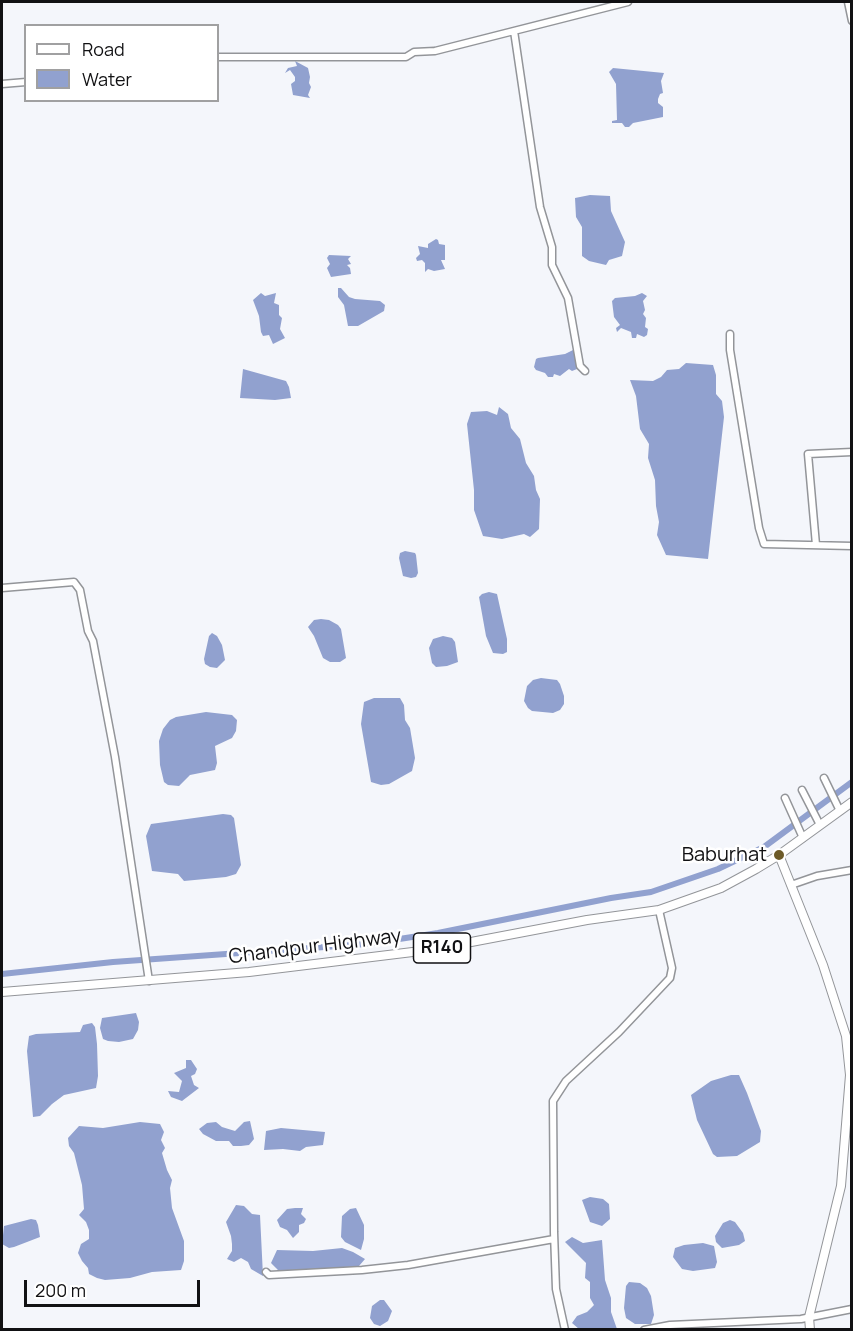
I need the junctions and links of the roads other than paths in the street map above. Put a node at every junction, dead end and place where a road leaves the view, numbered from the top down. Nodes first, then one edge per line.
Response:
1 (628, 2) edge
2 (848, 2) edge
3 (852, 21) edge
4 (514, 31) junction
5 (219, 57) edge
6 (24, 82) edge
7 (2, 84) edge
8 (730, 334) dead end
9 (585, 371) dead end
10 (852, 452) edge
11 (816, 545) junction
12 (852, 546) edge
13 (2, 588) edge
14 (824, 778) dead end
15 (802, 790) dead end
16 (785, 798) dead end
17 (852, 802) edge
18 (840, 811) junction
19 (820, 825) junction
20 (803, 838) junction
21 (779, 855) junction
22 (852, 870) edge
23 (791, 885) junction
24 (659, 910) junction
25 (148, 977) junction
26 (2, 992) edge
27 (847, 1028) edge
28 (554, 1239) junction
29 (266, 1272) dead end
30 (852, 1309) edge
31 (809, 1317) junction
32 (565, 1329) edge
33 (644, 1329) edge
34 (810, 1329) edge

1 - 4 street
2 - 3 street
4 - 5 street
4 - 9 street
6 - 7 street
8 - 11 street
10 - 11 street
11 - 12 street
13 - 25 street
14 - 18 street
15 - 19 street
16 - 20 street
17 - 18 main road, Chandpur Highway / R140
18 - 19 main road, Chandpur Highway / R140
19 - 20 main road, Chandpur Highway / R140
20 - 21 main road, Chandpur Highway / R140
21 - 23 main road
21 - 24 main road, Chandpur Highway / R140
22 - 23 street
23 - 27 main road
24 - 25 main road, Chandpur Highway / R140
24 - 28 street
25 - 26 main road, Chandpur Highway / R140
27 - 31 main road
28 - 29 street
28 - 32 street
30 - 31 street
31 - 33 street
31 - 34 main road

